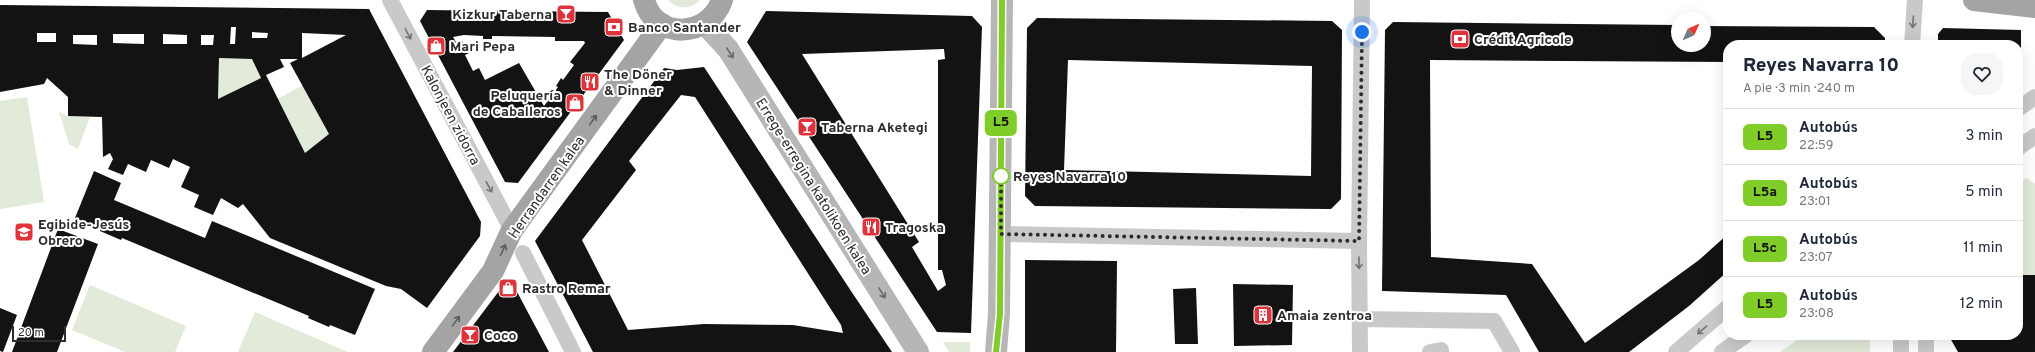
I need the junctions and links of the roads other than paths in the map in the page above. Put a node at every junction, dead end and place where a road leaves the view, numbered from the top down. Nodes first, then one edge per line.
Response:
1 (390, 0) edge
2 (644, 0) edge
3 (723, 0) edge
4 (1002, 0) edge
5 (1362, 0) edge
6 (1915, 0) edge
7 (1974, 0) edge
8 (2035, 6) edge
9 (662, 24) junction
10 (704, 24) junction
11 (1912, 40) edge
12 (2035, 97) edge
13 (2023, 105) edge
14 (2035, 136) edge
15 (2023, 144) edge
16 (512, 230) junction
17 (1001, 234) junction
18 (1359, 241) junction
19 (523, 253) dead end
20 (1723, 311) edge
21 (1360, 319) junction
22 (1739, 340) edge
23 (1901, 340) edge
24 (1926, 340) edge
25 (433, 352) edge
26 (573, 352) edge
27 (918, 352) edge
28 (996, 352) edge
29 (1360, 352) edge
30 (1430, 352) edge
31 (1441, 352) edge
32 (1512, 352) edge
33 (1676, 352) edge
34 (1722, 352) edge
35 (1901, 352) edge
36 (1926, 352) edge

1 -> 16 street, Kalonjeen zidorra
2 - 9 main road
3 - 10 main road
4 - 17 main road
5 - 18 street
6 -> 11 street
7 - 8 main road
9 - 10 main road
16 -> 9 main road, Herrandarren kalea
10 -> 27 main road, Errege-erregina katolikoen kalea
12 - 13 street
14 - 15 street
25 -> 16 main road, Herrandarren kalea
17 - 18 street
17 - 28 main road
18 -> 21 street
19 - 26 street
20 -> 33 street
21 - 29 street
21 - 32 street
22 - 34 street
23 - 35 street
24 - 36 street
30 - 31 street

